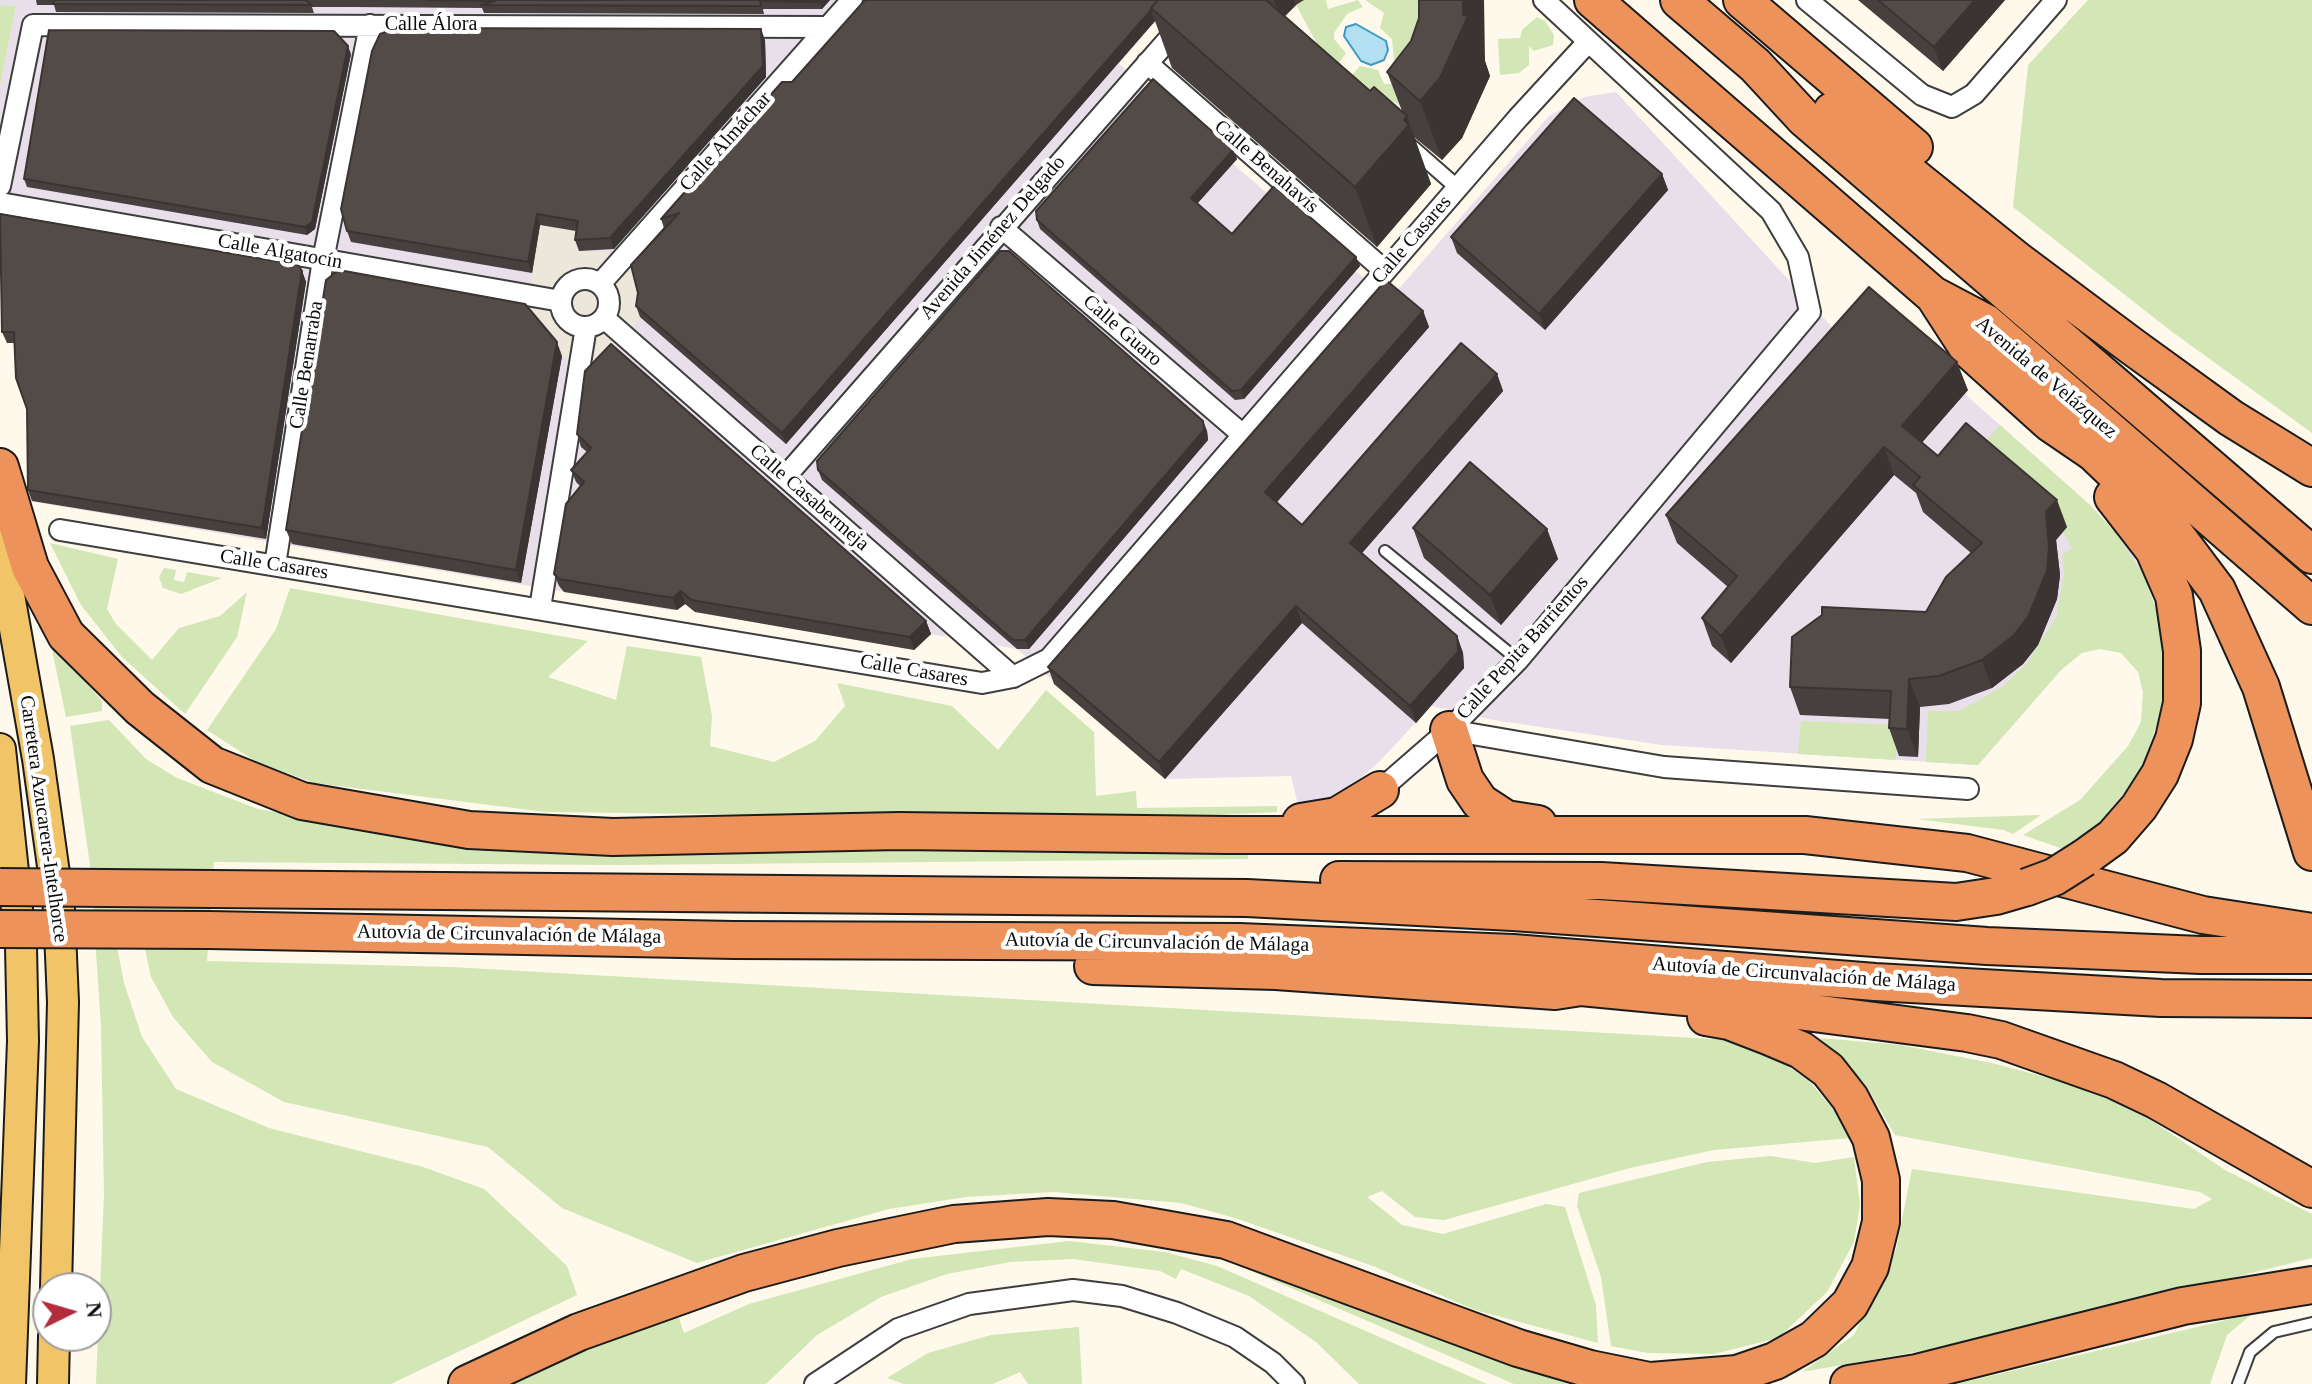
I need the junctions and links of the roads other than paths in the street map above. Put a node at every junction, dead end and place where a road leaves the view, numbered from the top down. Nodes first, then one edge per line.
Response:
1 (852, 0) edge
2 (1203, 0) edge
3 (1544, 0) edge
4 (1593, 0) edge
5 (1679, 0) edge
6 (1742, 0) edge
7 (1807, 0) edge
8 (2056, 0) edge
9 (370, 25) junction
10 (829, 27) junction
11 (1588, 42) junction
12 (1147, 63) junction
13 (1755, 65) junction
14 (1398, 136) edge
15 (0, 186) edge
16 (1458, 188) junction
17 (0, 203) edge
18 (1001, 227) junction
19 (323, 260) junction
20 (2018, 261) junction
21 (1385, 271) junction
22 (600, 284) junction
23 (1933, 295) junction
24 (561, 301) junction
25 (595, 323) junction
26 (2050, 423) junction
27 (1243, 435) junction
28 (0, 467) edge
29 (2312, 468) edge
30 (785, 477) junction
31 (60, 530) dead end
32 (0, 544) edge
33 (1385, 551) dead end
34 (2312, 555) edge
35 (275, 565) junction
36 (2312, 606) edge
37 (540, 608) junction
38 (1518, 660) junction
39 (1013, 677) junction
40 (1449, 730) junction
41 (0, 749) edge
42 (1968, 789) dead end
43 (1380, 790) joint
44 (1590, 833) junction
45 (1227, 835) junction
46 (2309, 843) edge
47 (0, 887) edge
48 (1034, 897) junction
49 (0, 929) edge
50 (2312, 932) edge
51 (851, 940) junction
52 (2312, 955) edge
53 (1555, 991) junction
54 (2312, 999) edge
55 (2312, 1189) edge
56 (56, 1272) edge
57 (2312, 1285) edge
58 (2312, 1323) edge
59 (54, 1352) edge
60 (1657, 1382) edge
61 (10, 1384) edge
62 (53, 1384) edge
63 (467, 1384) edge
64 (815, 1384) edge
65 (1294, 1384) edge
66 (1849, 1384) edge
67 (2238, 1384) edge

1 - 10 street, Calle Almáchar
2 - 12 street, Avenida Jiménez Delgado
3 - 11 street
4 - 23 highway, Avenida de Velázquez
5 - 13 highway, Avenida de Velázquez
6 - 20 highway
7 - 8 street
9 - 10 street, Calle Álora
9 - 15 street, Calle Álora
9 - 19 street, Calle Benarraba
10 - 22 street, Calle Almáchar
11 - 16 street, Calle Casares
11 - 38 street, Calle Pepita Barrientos
12 - 18 street, Avenida Jiménez Delgado
12 - 21 street, Calle Benahavís
13 - 20 highway
13 - 34 highway, Avenida de Velázquez
14 - 16 street
16 - 21 street, Calle Casares
17 - 19 street, Calle Algatocín
18 - 27 street, Calle Guaro
18 - 30 street, Avenida Jiménez Delgado
19 - 24 street, Calle Algatocín
19 - 35 street, Calle Benarraba
20 - 29 highway
21 - 27 street, Calle Casares
22 - 24 street
22 - 25 street
23 - 26 highway
23 - 36 highway, Avenida de Velázquez
24 - 25 street
25 - 30 street, Calle Casabermeja
25 - 37 street
26 - 46 highway
26 - 48 highway, bridge
27 - 39 street, Calle Casares
28 - 45 highway
30 - 39 street, Calle Casabermeja
31 - 35 street, Calle Casares
32 - 56 main road, Carretera Azucarera-Intelhorce
33 - 38 lane
35 - 37 street, Calle Casares
37 - 39 street, Calle Casares
38 - 40 street, Calle Pepita Barrientos
40 - 42 street, Calle Pepita Barrientos
40 - 43 street
40 - 44 highway
41 - 61 main road, Carretera Azucarera-Intelhorce
43 - 45 highway
44 - 45 highway
44 - 50 highway
47 - 48 highway, Autovía de Circunvalación de Málaga, bridge
48 - 52 highway, Autovía de Circunvalación de Málaga
49 - 51 highway, Autovía de Circunvalación de Málaga, bridge
51 - 53 highway
51 - 54 highway, Autovía de Circunvalación de Málaga
53 - 55 highway
53 - 60 highway
57 - 66 highway
58 - 67 lane
59 - 62 main road
60 - 63 highway
64 - 65 street

